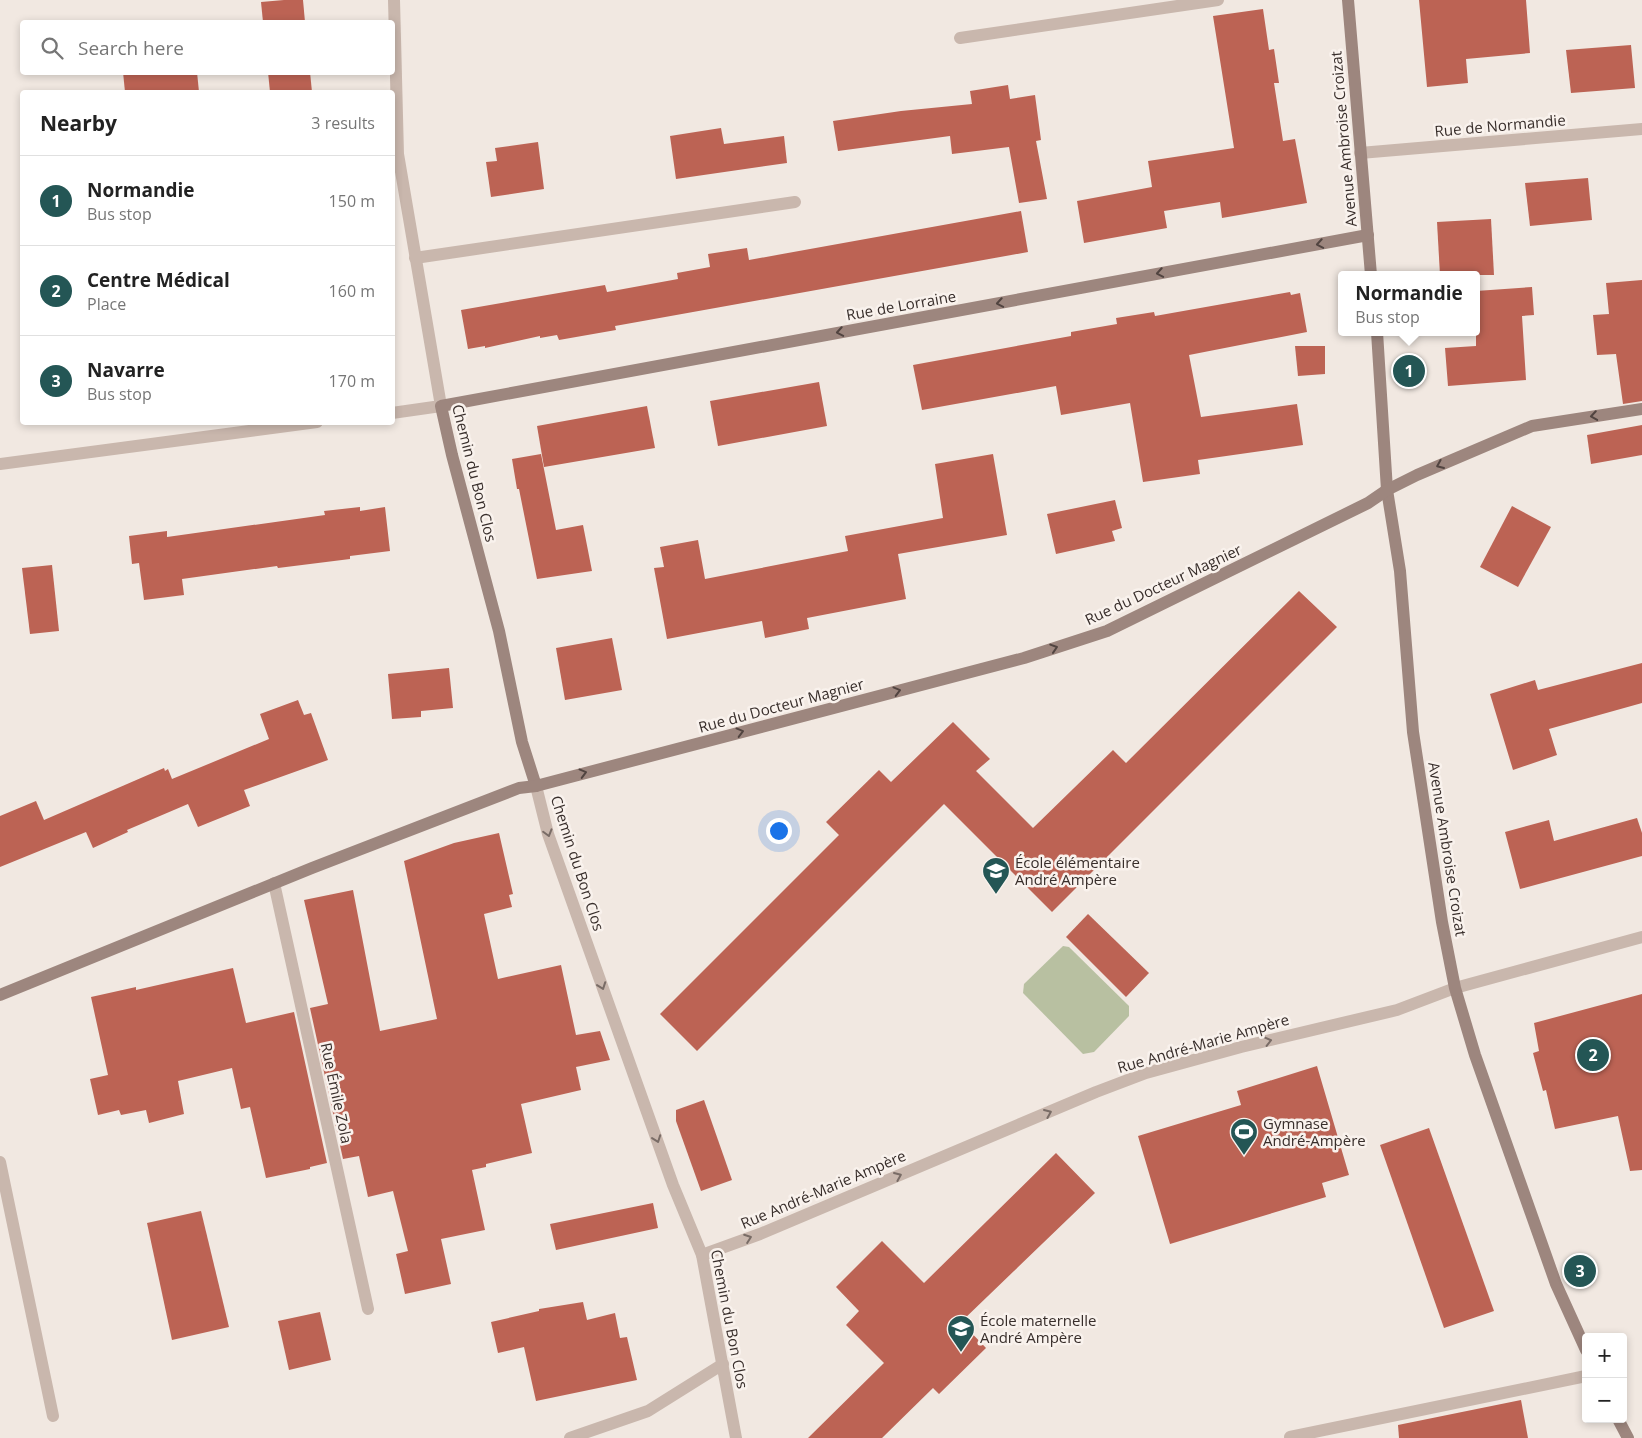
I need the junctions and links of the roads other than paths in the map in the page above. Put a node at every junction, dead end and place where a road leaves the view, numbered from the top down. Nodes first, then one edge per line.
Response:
1 (394, 0) edge
2 (1218, 0) edge
3 (1348, 0) edge
4 (395, 20) edge
5 (395, 38) edge
6 (960, 38) dead end
7 (1642, 129) edge
8 (1360, 153) junction
9 (795, 202) dead end
10 (1368, 235) junction
11 (415, 258) junction
12 (1371, 271) edge
13 (1377, 336) edge
14 (441, 406) junction
15 (1642, 408) edge
16 (395, 413) edge
17 (294, 425) edge
18 (0, 464) edge
19 (1387, 490) junction
20 (536, 786) junction
21 (274, 883) junction
22 (1642, 937) edge
23 (1455, 988) junction
24 (0, 995) edge
25 (0, 1162) edge
26 (702, 1255) junction
27 (368, 1309) dead end
28 (1582, 1341) edge
29 (723, 1364) junction
30 (1582, 1377) edge
31 (53, 1416) dead end
32 (1620, 1423) edge
33 (1290, 1437) dead end
34 (570, 1438) edge
35 (736, 1438) edge
36 (1628, 1438) edge

1 - 4 street, Chemin du Bon Clos
2 - 6 street
3 - 8 street, Avenue Ambroise Croizat
5 - 11 street, Chemin du Bon Clos
7 - 8 street, Rue de Normandie
8 - 10 street, Avenue Ambroise Croizat
9 - 11 street
10 - 12 street, Avenue Ambroise Croizat
10 -> 14 street, Rue de Lorraine
11 - 14 street, Chemin du Bon Clos
13 - 19 street, Avenue Ambroise Croizat
14 - 16 street
14 - 20 street, Chemin du Bon Clos
15 -> 19 street, Rue du Docteur Magnier
17 - 18 street
20 -> 19 street, Rue du Docteur Magnier
19 - 23 street, Avenue Ambroise Croizat
20 - 21 street
20 -> 26 street, Chemin du Bon Clos
21 - 24 street
21 - 27 street, Rue Émile Zola
22 - 23 street, Rue André-Marie Ampère
26 -> 23 street, Rue André-Marie Ampère
23 - 28 street, Avenue Ambroise Croizat
25 - 31 street
26 - 29 street, Chemin du Bon Clos
29 - 34 street
29 - 35 street, Chemin du Bon Clos
30 - 33 street
32 - 36 street

